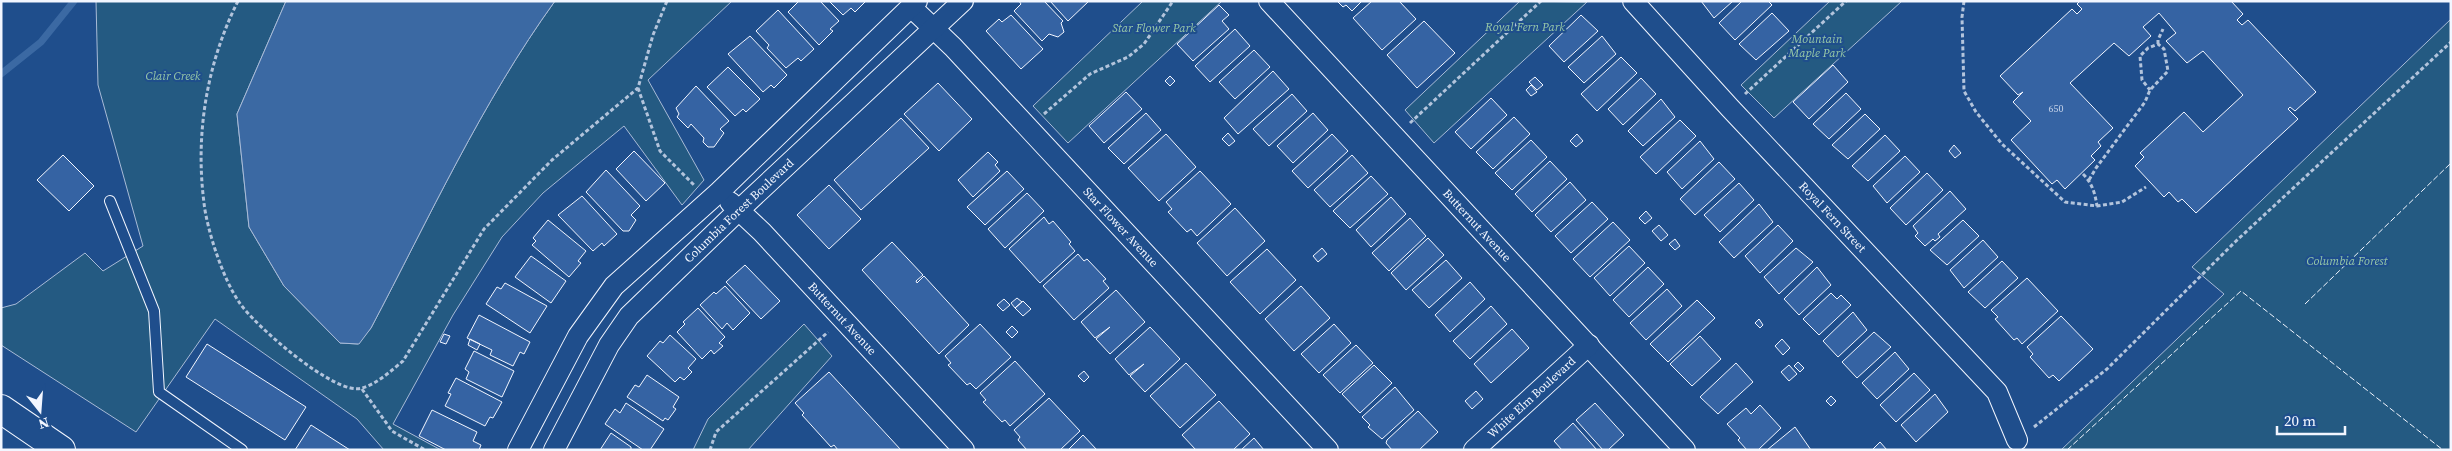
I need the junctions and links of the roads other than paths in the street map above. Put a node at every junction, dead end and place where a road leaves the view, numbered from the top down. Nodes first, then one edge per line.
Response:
1 (963, 1) edge
2 (1269, 1) edge
3 (1634, 1) edge
4 (914, 4) edge
5 (934, 29) junction
6 (719, 192) junction
7 (110, 200) dead end
8 (740, 210) junction
9 (1589, 345) junction
10 (1, 409) edge
11 (2017, 440) road end
12 (61, 450) edge
13 (242, 450) edge
14 (518, 450) edge
15 (554, 450) edge
16 (964, 450) edge
17 (1328, 450) edge
18 (1474, 450) edge
19 (1686, 450) edge

1 - 5 street, Columbia Forest Boulevard
2 - 9 street, Butternut Avenue
3 - 11 street, Royal Fern Street
4 - 5 street, Star Flower Avenue
4 - 6 street
5 - 8 street, Columbia Forest Boulevard
5 - 17 street, Star Flower Avenue
6 - 8 street, Butternut Avenue
6 - 14 street
7 - 13 lane
8 - 15 street, Columbia Forest Boulevard
8 - 16 street, Butternut Avenue
9 - 18 street, White Elm Boulevard
9 - 19 street, Butternut Avenue
10 - 12 main road

